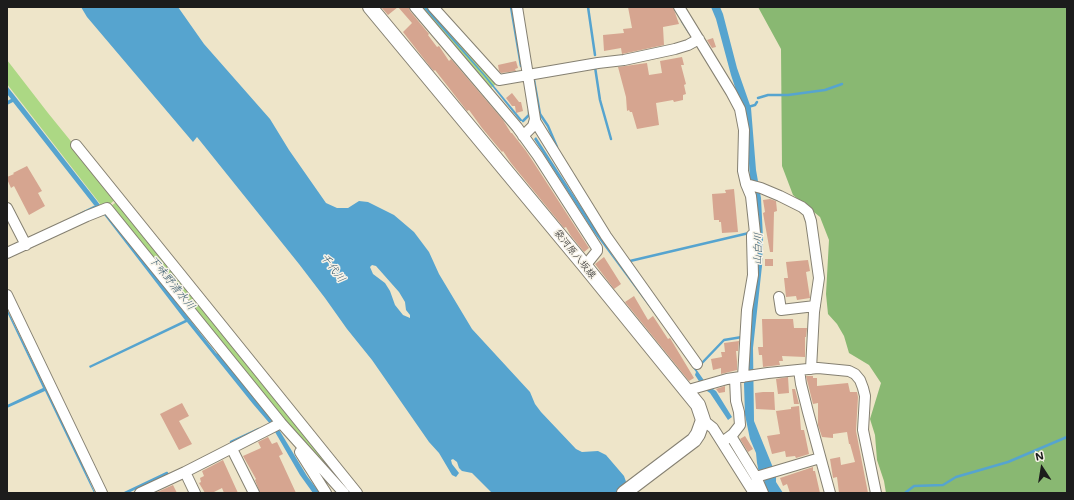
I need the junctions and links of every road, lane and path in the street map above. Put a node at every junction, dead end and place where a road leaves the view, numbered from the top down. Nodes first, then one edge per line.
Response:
1 (370, 7) edge
2 (415, 7) edge
3 (433, 7) edge
4 (517, 7) edge
5 (679, 7) edge
6 (698, 39) junction
7 (529, 75) junction
8 (535, 121) junction
9 (523, 136) junction
10 (76, 145) dead end
11 (748, 184) junction
12 (7, 208) edge
13 (26, 245) junction
14 (7, 253) edge
15 (585, 266) junction
16 (7, 295) edge
17 (779, 297) dead end
18 (815, 306) junction
19 (697, 364) dead end
20 (811, 369) junction
21 (799, 370) junction
22 (744, 376) junction
23 (685, 391) junction
24 (281, 423) junction
25 (702, 423) junction
26 (731, 436) junction
27 (722, 443) junction
28 (232, 449) junction
29 (820, 458) junction
30 (185, 472) junction
31 (758, 477) junction
32 (102, 493) edge
33 (140, 493) edge
34 (195, 493) edge
35 (254, 493) edge
36 (326, 493) edge
37 (344, 493) edge
38 (357, 493) edge
39 (624, 493) edge
40 (754, 493) edge
41 (763, 493) edge
42 (830, 493) edge
43 (876, 493) edge

1 - 15 main road, 袋河原八坂線
2 - 9 street
3 - 7 street
4 - 7 street
5 - 6 street
6 - 7 street
6 - 11 street
7 - 8 street
8 - 9 street
8 - 19 street
9 - 15 street
10 - 38 street
11 - 18 street
11 - 22 street
12 - 13 street
13 - 14 street
13 - 24 street
15 - 23 main road, 袋河原八坂線
16 - 32 street
17 - 18 street
18 - 20 street
20 - 21 street
20 - 43 street
21 - 22 street
21 - 29 street
22 - 23 street
22 - 26 street
23 - 25 main road, 袋河原八坂線
24 - 28 street
24 - 36 street
24 - 37 street
25 - 27 street
25 - 39 main road
26 - 27 street
26 - 31 street
27 - 40 street
28 - 30 street
28 - 35 street
29 - 31 street
29 - 42 street
30 - 33 street
30 - 34 street
31 - 41 street

